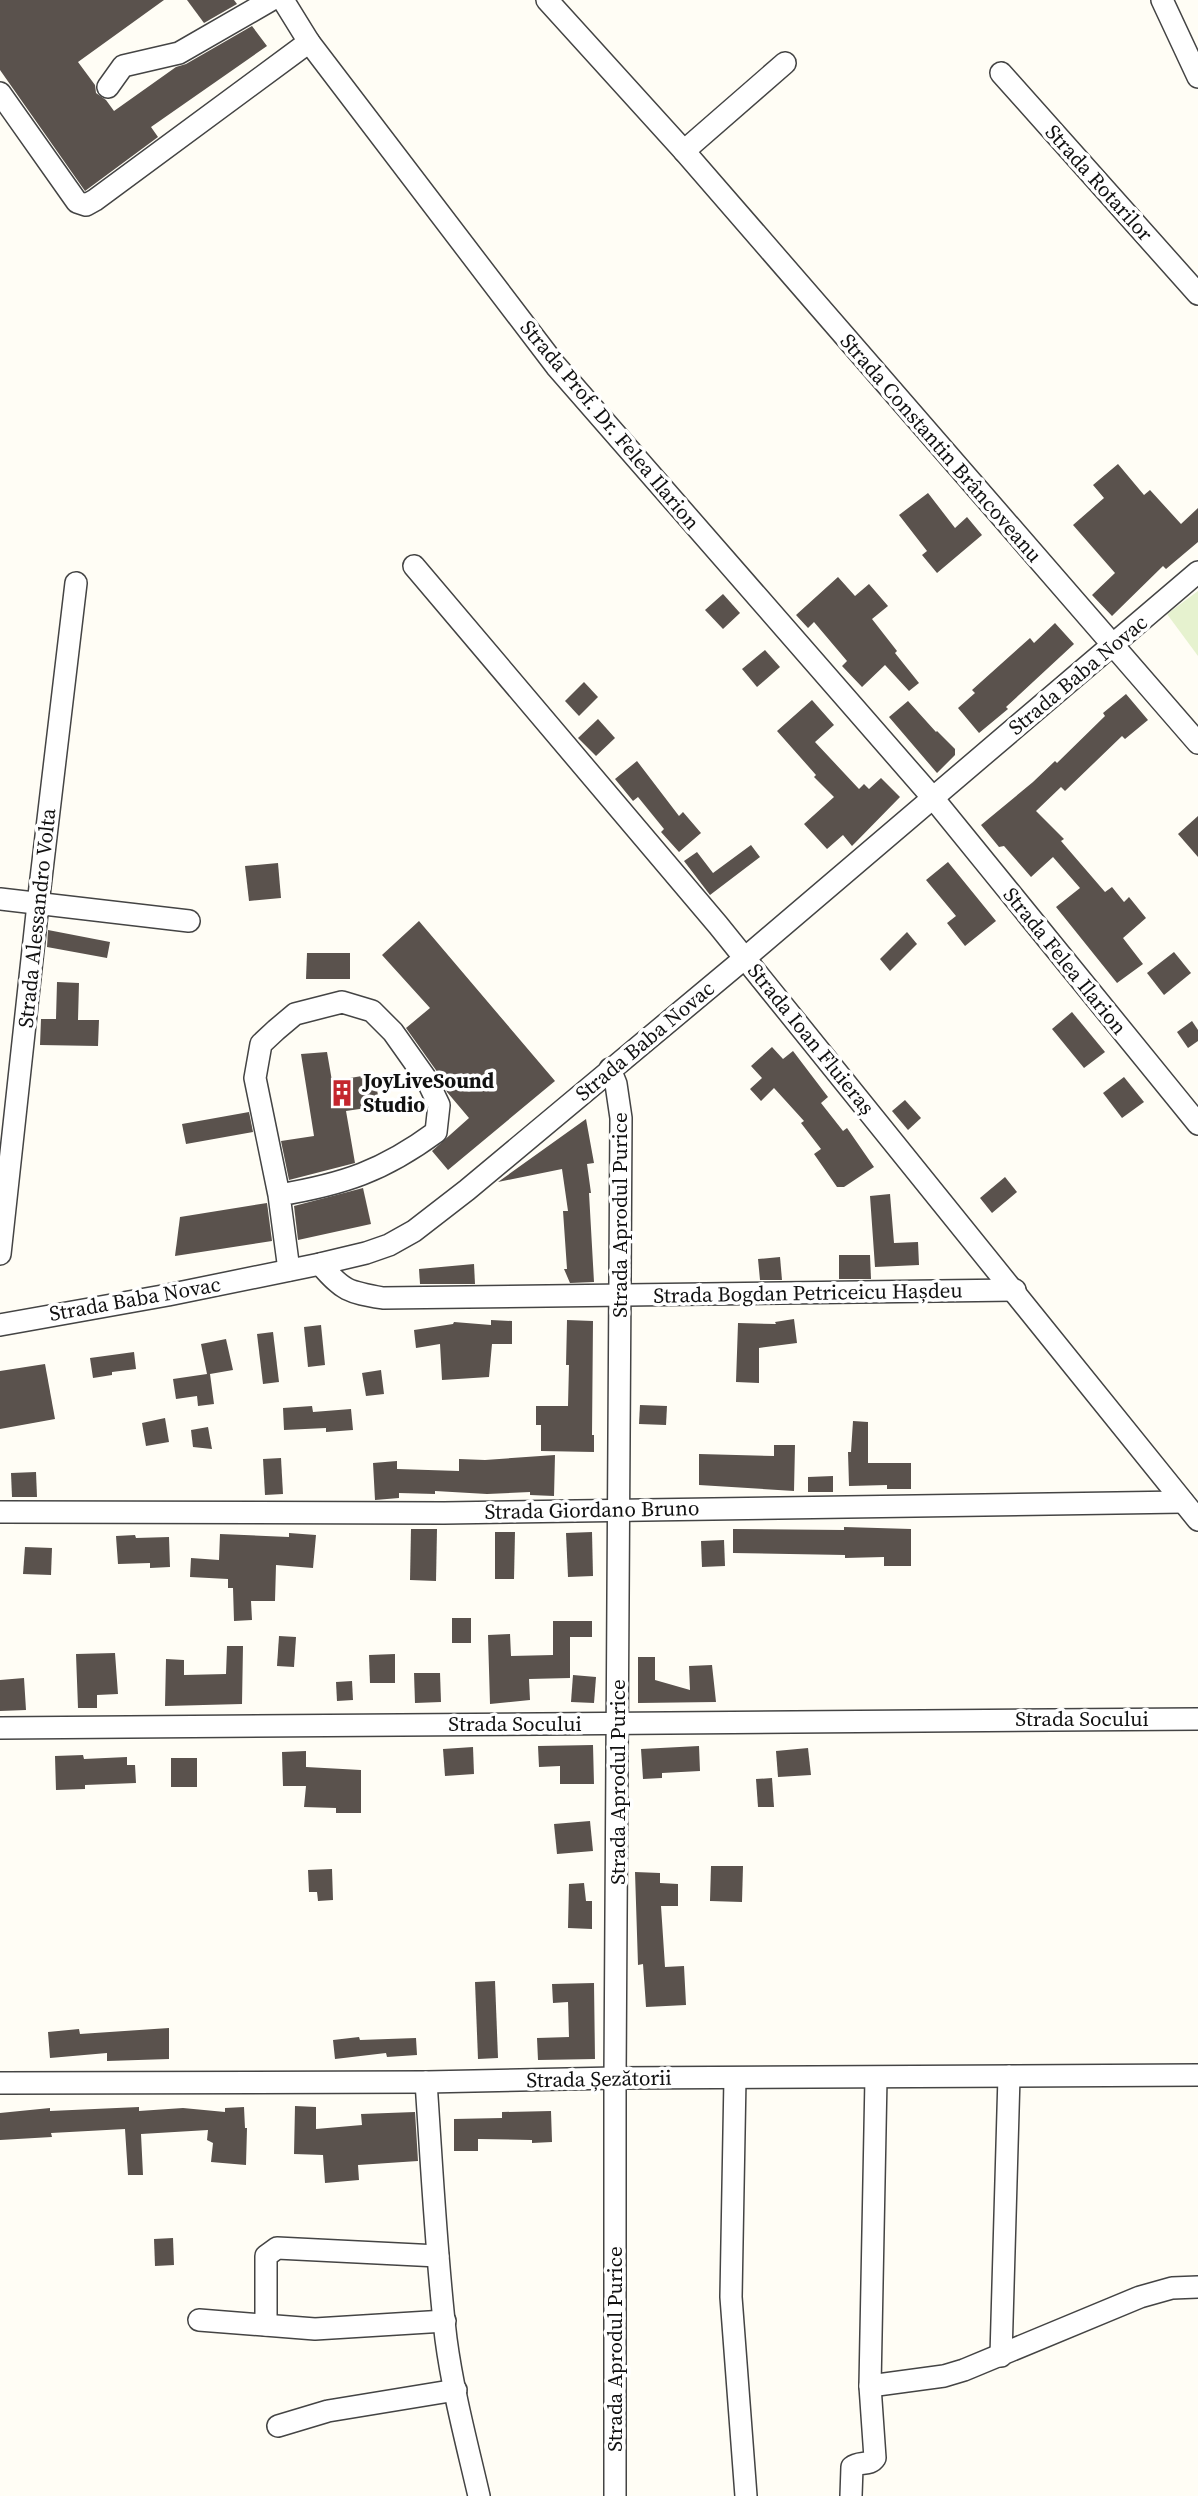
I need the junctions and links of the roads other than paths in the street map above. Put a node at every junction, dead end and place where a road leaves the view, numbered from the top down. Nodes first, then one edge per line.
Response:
1 (271, 0) edge
2 (284, 0) edge
3 (547, 0) edge
4 (1162, 0) edge
5 (309, 42) junction
6 (785, 64) dead end
7 (1001, 73) dead end
8 (1198, 77) edge
9 (108, 86) dead end
10 (0, 93) edge
11 (684, 151) junction
12 (1198, 293) edge
13 (414, 566) dead end
14 (1198, 572) edge
15 (76, 583) dead end
16 (1113, 645) junction
17 (1198, 743) edge
18 (933, 798) junction
19 (0, 899) edge
20 (38, 904) junction
21 (189, 921) dead end
22 (745, 958) junction
23 (610, 1069) junction
24 (1198, 1124) edge
25 (279, 1195) junction
26 (0, 1254) edge
27 (320, 1264) junction
28 (289, 1270) junction
29 (1015, 1290) junction
30 (620, 1295) junction
31 (0, 1325) edge
32 (1184, 1502) junction
33 (619, 1510) junction
34 (0, 1512) edge
35 (1198, 1520) edge
36 (1198, 1718) edge
37 (618, 1723) junction
38 (0, 1728) edge
39 (1198, 2075) edge
40 (1009, 2076) junction
41 (615, 2078) junction
42 (735, 2078) junction
43 (876, 2078) junction
44 (426, 2082) junction
45 (0, 2083) edge
46 (438, 2256) junction
47 (1198, 2287) edge
48 (199, 2320) dead end
49 (445, 2321) junction
50 (266, 2325) junction
51 (1001, 2356) junction
52 (870, 2386) junction
53 (456, 2390) junction
54 (278, 2426) dead end
55 (479, 2496) edge
56 (615, 2496) edge
57 (746, 2496) edge
58 (850, 2496) edge

1 - 9 street
2 - 5 street, Strada Prof. Dr. Felea Ilarion
3 - 11 street, Strada Constantin Brâncoveanu
4 - 8 street
5 - 10 street
5 - 18 street, Strada Prof. Dr. Felea Ilarion
6 - 11 street
7 - 12 street, Strada Rotarilor
11 - 16 street, Strada Constantin Brâncoveanu
13 - 22 street, Strada Ioan Fluieraș
14 - 16 street, Strada Baba Novac
15 - 20 street, Strada Alessandro Volta
16 - 17 street, Strada Constantin Brâncoveanu
16 - 18 street, Strada Baba Novac
18 - 22 street, Strada Baba Novac
18 - 24 street, Strada Felea Ilarion
19 - 20 street
20 - 21 street
20 - 26 street, Strada Alessandro Volta
22 - 23 street, Strada Baba Novac
22 - 29 street, Strada Ioan Fluieraș
23 - 27 street, Strada Baba Novac
23 - 30 street, Strada Aprodul Purice
25 - 25 street
25 - 28 street
27 - 28 street, Strada Baba Novac
27 - 30 street, Strada Bogdan Petriceicu Hașdeu
28 - 31 street, Strada Baba Novac
29 - 30 street, Strada Bogdan Petriceicu Hașdeu
29 - 32 street, Strada Ioan Fluieraș
30 - 33 street, Strada Aprodul Purice
32 - 33 street, Strada Giordano Bruno
32 - 35 street, Strada Ioan Fluieraș
33 - 34 street, Strada Giordano Bruno
33 - 37 street, Strada Aprodul Purice
36 - 37 street, Strada Socului
37 - 38 street, Strada Socului
37 - 41 street, Strada Aprodul Purice
39 - 40 street, Strada Șezătorii
40 - 43 street, Strada Șezătorii
40 - 51 street
41 - 42 street, Strada Șezătorii
41 - 44 street, Strada Șezătorii
41 - 56 street, Strada Aprodul Purice
42 - 43 street, Strada Șezătorii
42 - 57 street
43 - 52 street
44 - 45 street, Strada Șezătorii
44 - 46 street
46 - 49 street
46 - 50 street
47 - 51 street
48 - 50 street
49 - 50 street
49 - 53 street
51 - 52 street
52 - 58 street
53 - 54 street
53 - 55 street

